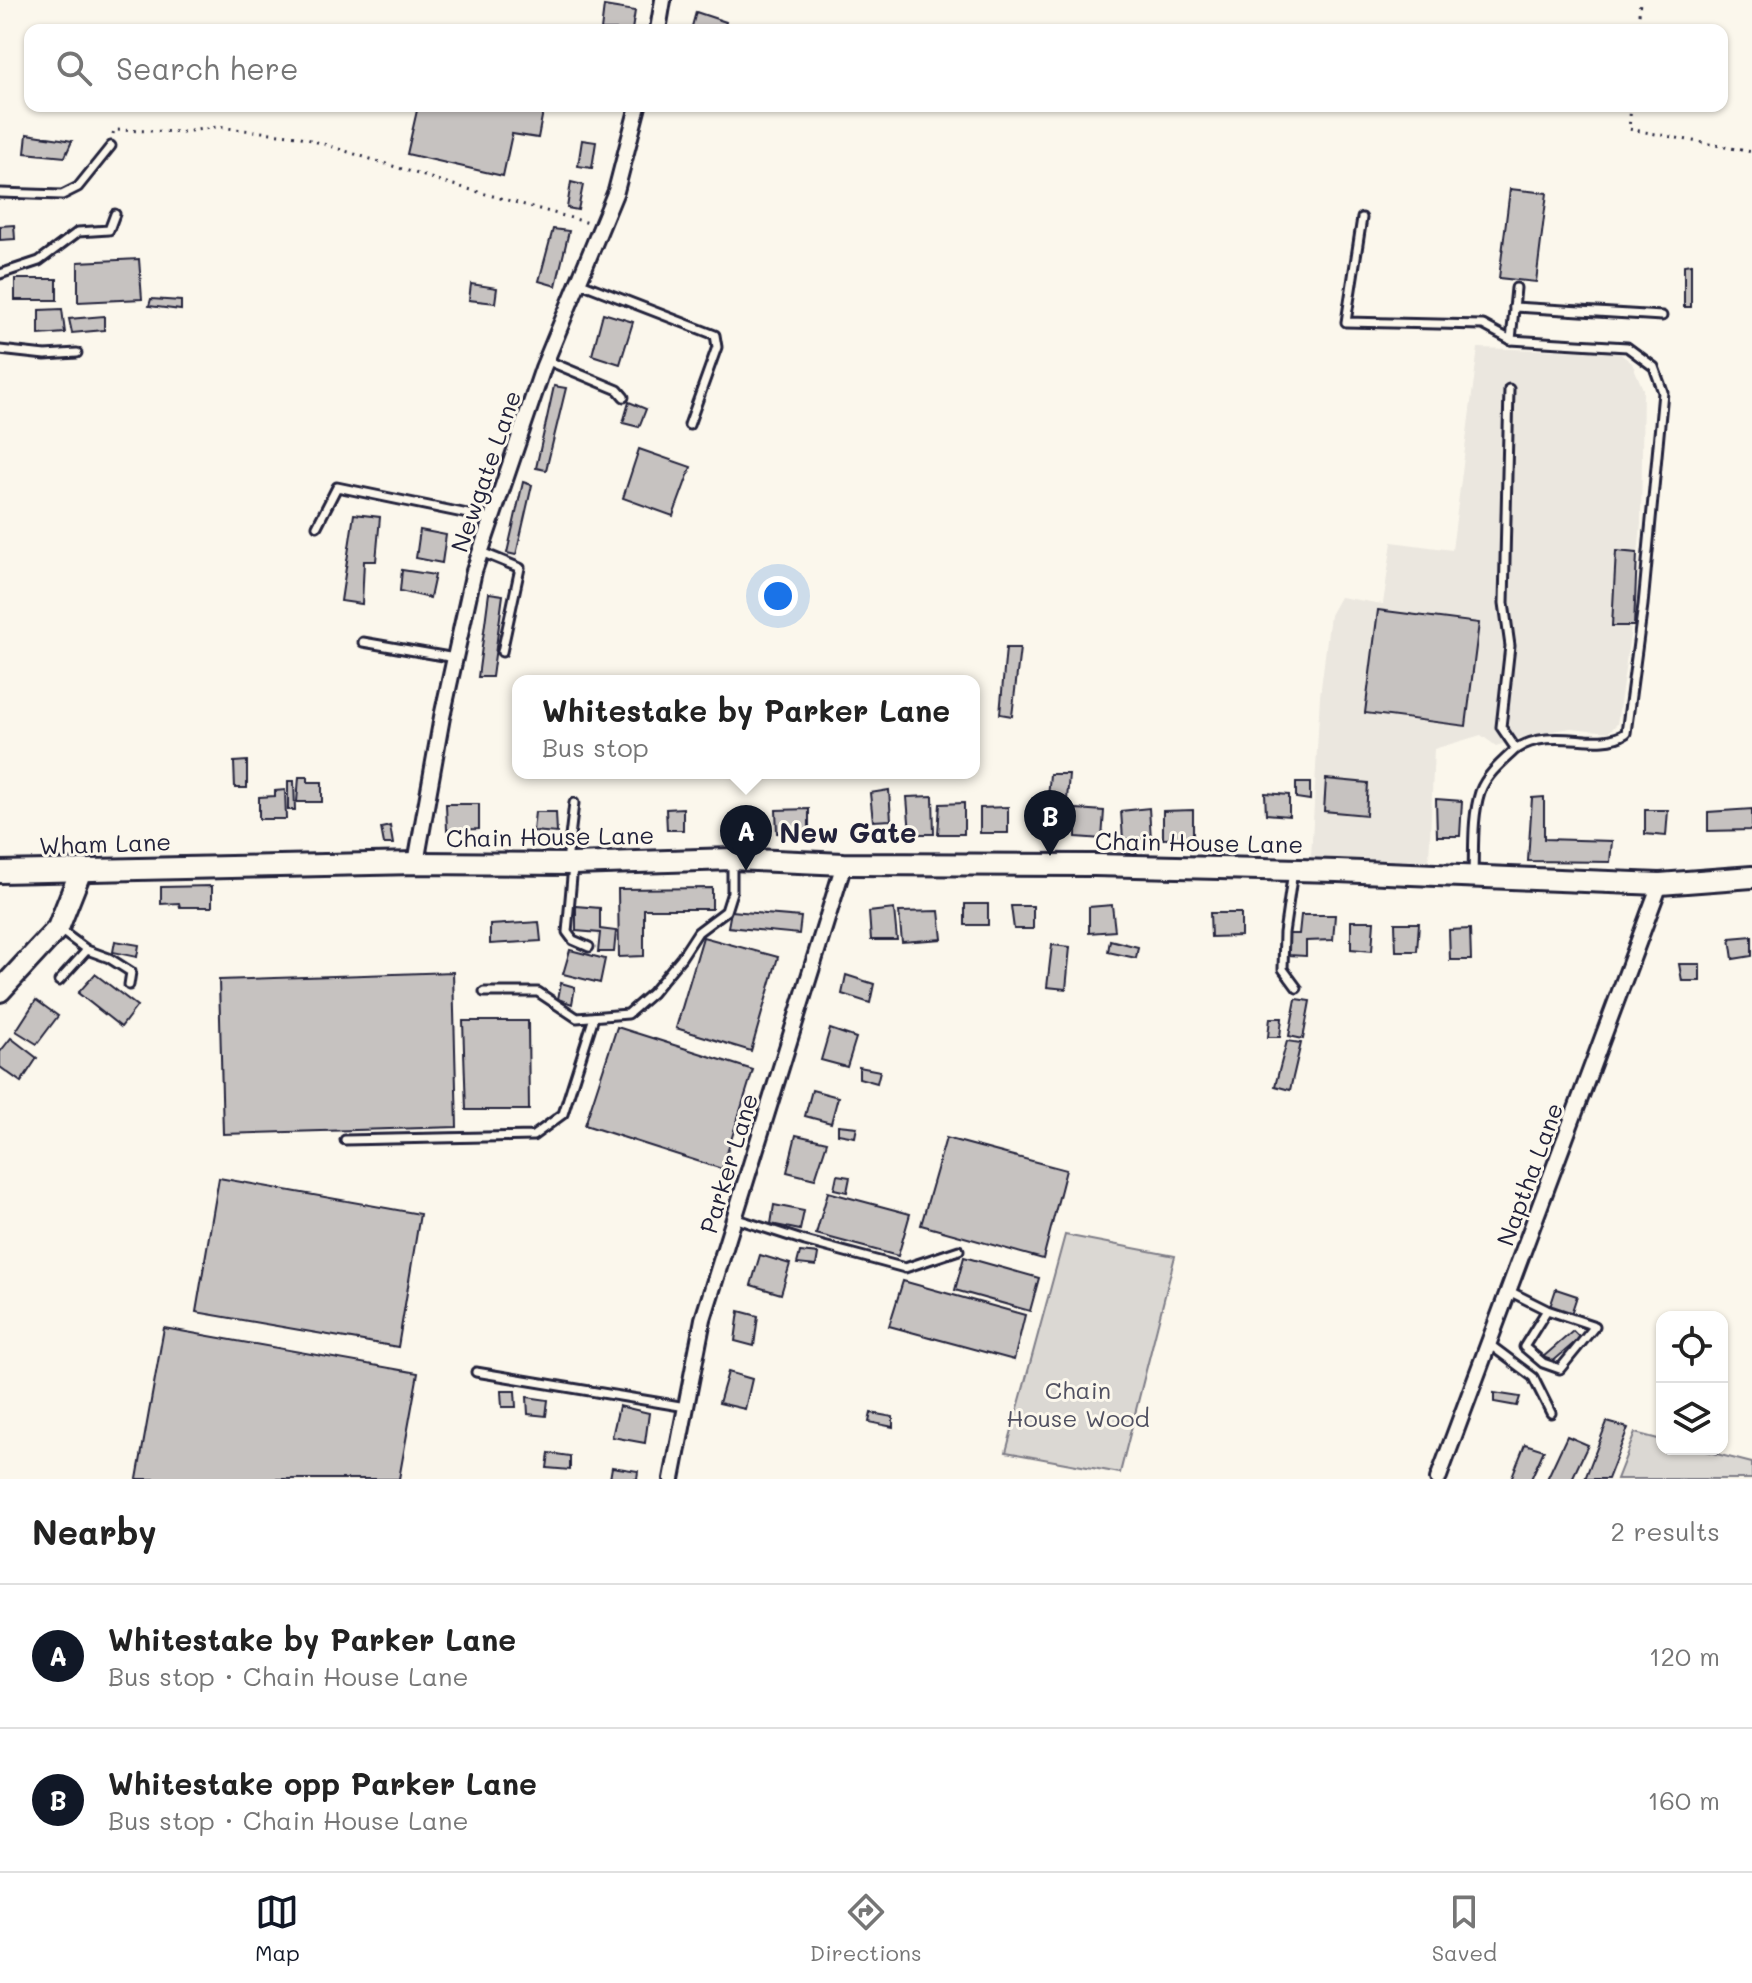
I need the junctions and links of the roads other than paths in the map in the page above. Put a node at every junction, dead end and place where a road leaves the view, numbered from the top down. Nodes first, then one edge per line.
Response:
1 (662, 0) edge
2 (659, 24) edge
3 (636, 112) edge
4 (111, 146) road end
5 (0, 193) edge
6 (115, 214) dead end
7 (1362, 218) dead end
8 (0, 274) edge
9 (578, 282) junction
10 (1516, 288) dead end
11 (1514, 307) junction
12 (1662, 316) dead end
13 (1511, 340) junction
14 (0, 350) edge
15 (77, 353) dead end
16 (546, 360) junction
17 (1509, 389) dead end
18 (624, 397) dead end
19 (689, 425) dead end
20 (492, 519) junction
21 (317, 526) dead end
22 (481, 552) junction
23 (363, 642) dead end
24 (502, 652) dead end
25 (455, 658) junction
26 (1516, 749) junction
27 (574, 803) dead end
28 (732, 859) junction
29 (416, 863) junction
30 (570, 864) junction
31 (844, 864) junction
32 (212, 867) joint
33 (81, 870) junction
34 (1293, 870) junction
35 (0, 872) edge
36 (1473, 876) junction
37 (1752, 877) edge
38 (1660, 884) junction
39 (58, 928) junction
40 (589, 947) dead end
41 (87, 950) junction
42 (59, 981) dead end
43 (129, 985) dead end
44 (1297, 988) dead end
45 (0, 991) edge
46 (484, 992) dead end
47 (594, 1017) junction
48 (345, 1140) dead end
49 (734, 1218) junction
50 (959, 1250) dead end
51 (1509, 1291) junction
52 (1547, 1310) junction
53 (1489, 1344) junction
54 (476, 1372) dead end
55 (686, 1407) junction
56 (1551, 1413) dead end
57 (672, 1479) edge
58 (1438, 1479) edge

1 - 2 street
3 - 9 street, Newgate Lane
4 - 5 lane
6 - 8 lane
7 - 13 lane
9 - 16 street, Newgate Lane
9 - 19 lane
10 - 11 lane
11 - 12 lane
11 - 13 lane
13 - 26 lane
14 - 15 lane
16 - 18 lane
16 - 20 street, Newgate Lane
17 - 26 lane
20 - 21 lane
20 - 22 street, Newgate Lane
22 - 24 lane
22 - 25 street, Newgate Lane
23 - 25 lane
25 - 29 street, Newgate Lane
26 - 36 lane
27 - 30 lane
28 - 30 street, Chain House Lane
28 - 31 street, Chain House Lane
28 - 47 lane
29 - 30 street, Chain House Lane
29 - 32 street, Chain House Lane
30 - 40 lane
31 - 34 street, Chain House Lane
31 - 49 street, Parker Lane
32 - 33 street, Wham Lane
33 - 35 street, Wham Lane
33 - 39 street
34 - 36 street, Chain House Lane
34 - 44 lane
36 - 38 street, Chain House Lane
37 - 38 street, Chain House Lane
38 - 51 street, Naptha Lane
39 - 41 lane
39 - 45 street
41 - 42 lane
41 - 43 lane
46 - 47 lane
47 - 48 lane
49 - 50 lane
49 - 55 street, Parker Lane
51 - 52 lane
51 - 53 street, Naptha Lane
52 - 52 lane
53 - 56 lane
53 - 58 street, Naptha Lane
54 - 55 lane
55 - 57 street, Parker Lane

